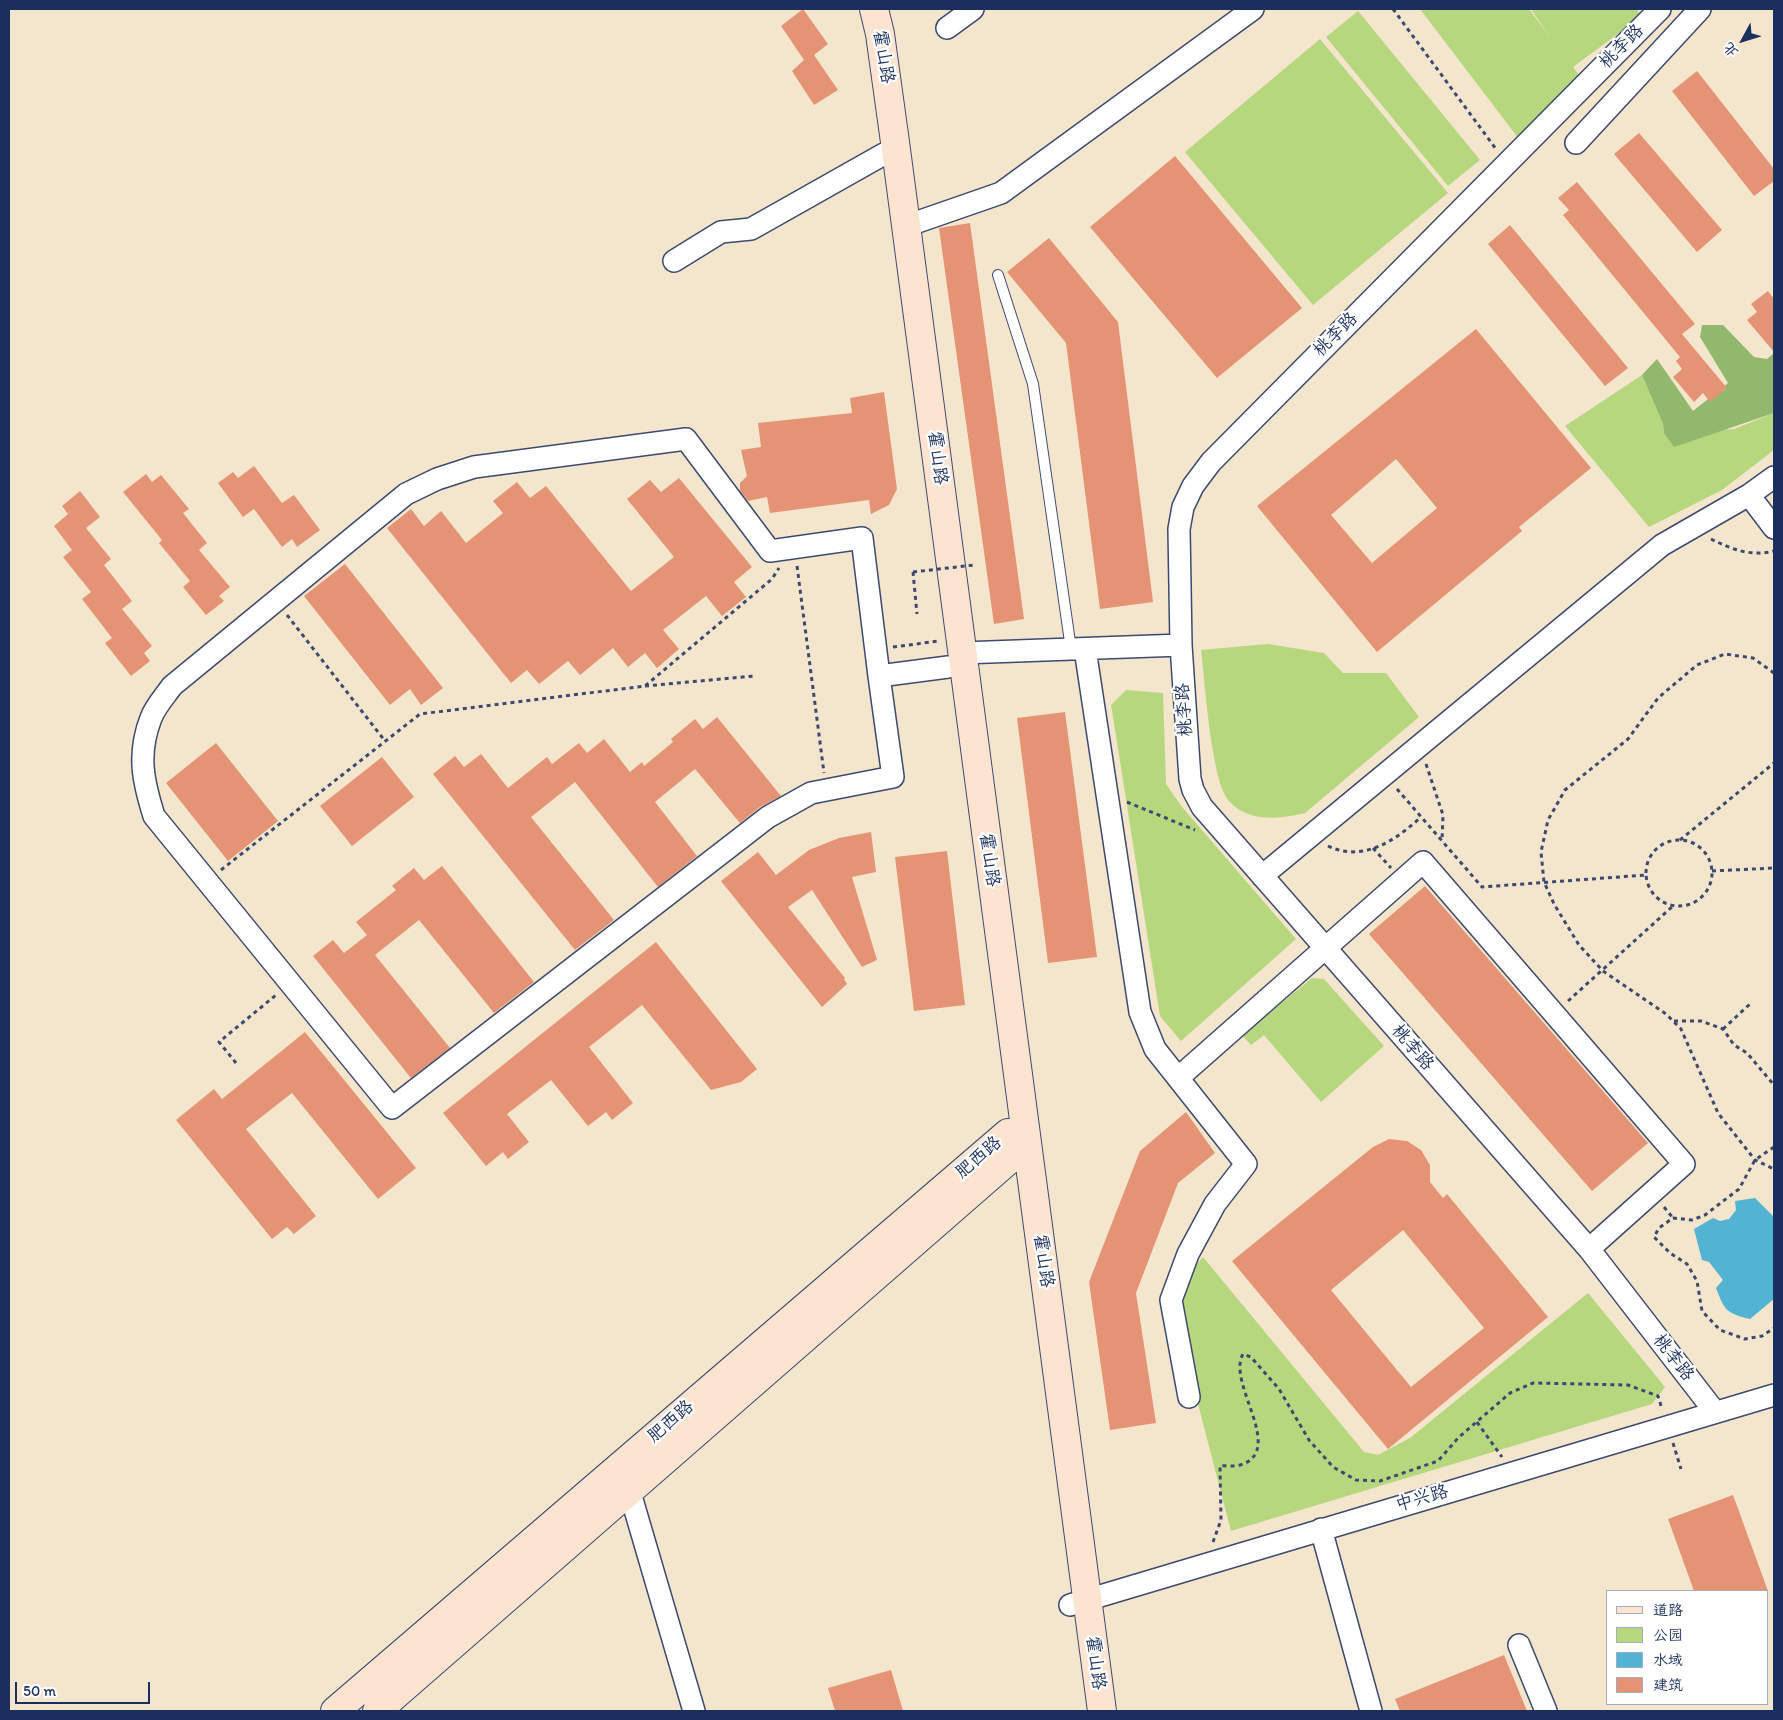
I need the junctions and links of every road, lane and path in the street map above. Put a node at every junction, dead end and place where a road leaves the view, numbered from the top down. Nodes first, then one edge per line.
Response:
1 (858, 9) edge
2 (874, 9) edge
3 (973, 9) edge
4 (1253, 9) edge
5 (1393, 9) edge
6 (1660, 9) edge
7 (1700, 9) edge
8 (947, 28) dead end
9 (1576, 143) dead end
10 (884, 154) junction
11 (1506, 163) junction
12 (906, 226) junction
13 (674, 261) dead end
14 (998, 275) dead end
15 (1774, 477) edge
16 (1749, 495) junction
17 (1691, 528) junction
18 (1774, 528) edge
19 (794, 548) junction
20 (1774, 551) edge
21 (974, 565) dead end
22 (276, 601) junction
23 (918, 614) dead end
24 (1181, 645) junction
25 (875, 649) junction
26 (1078, 649) junction
27 (952, 653) junction
28 (1774, 674) edge
29 (754, 676) dead end
30 (879, 676) junction
31 (645, 686) junction
32 (385, 741) junction
33 (1420, 745) junction
34 (1774, 763) edge
35 (1384, 775) junction
36 (826, 789) junction
37 (1108, 794) junction
38 (1421, 817) junction
39 (1200, 832) dead end
40 (1310, 836) junction
41 (1680, 840) junction
42 (1442, 841) junction
43 (1373, 848) junction
44 (1774, 868) edge
45 (1712, 872) junction
46 (1646, 875) junction
47 (1262, 876) junction
48 (1402, 880) junction
49 (206, 881) junction
50 (1544, 882) junction
51 (1673, 906) junction
52 (1326, 949) junction
53 (1603, 971) junction
54 (290, 984) junction
55 (1751, 1003) dead end
56 (1554, 1014) junction
57 (1673, 1021) junction
58 (1723, 1029) junction
59 (236, 1064) dead end
60 (1178, 1078) junction
61 (1774, 1085) edge
62 (1009, 1146) junction
63 (1774, 1147) edge
64 (1755, 1160) junction
65 (1774, 1169) edge
66 (1589, 1249) junction
67 (1774, 1328) edge
68 (1774, 1395) edge
69 (1189, 1397) dead end
70 (1715, 1412) junction
71 (1477, 1422) junction
72 (1668, 1426) junction
73 (622, 1464) junction
74 (1681, 1469) dead end
75 (1511, 1473) junction
76 (630, 1490) junction
77 (1321, 1529) junction
78 (1205, 1564) junction
79 (1079, 1602) junction
80 (1519, 1645) dead end
81 (334, 1711) edge
82 (377, 1711) edge
83 (694, 1711) edge
84 (1084, 1711) edge
85 (1102, 1711) edge
86 (1371, 1711) edge
87 (1546, 1711) edge

1 - 10 main road, 霍山路
2 - 12 main road, 霍山路
3 - 8 street
4 - 12 street
5 - 11 path
6 - 11 street, 桃李路
7 - 9 street
10 - 13 street
10 - 27 main road, 霍山路
11 - 24 street, 桃李路
12 - 27 main road, 霍山路
14 - 26 lane
15 - 16 street
16 - 17 street
16 - 18 street
17 - 20 path
17 - 33 street
19 - 22 street
19 - 25 street
19 - 31 path
19 - 36 path
21 - 23 path, bridge
22 - 32 path
22 - 49 street
24 - 26 street
24 - 47 street, 桃李路
25 - 27 path
25 - 30 street
26 - 27 street
26 - 37 street
27 - 30 street
27 - 62 main road, 霍山路
27 - 79 main road, 霍山路
28 - 50 path
29 - 31 path
30 - 36 street
31 - 32 path
32 - 49 path
33 - 35 street
33 - 42 path
34 - 41 path
35 - 38 path
35 - 40 street
36 - 54 street
37 - 39 path
37 - 60 street
38 - 42 path
38 - 43 path
40 - 43 path
40 - 47 street
41 - 45 path
41 - 46 path
42 - 50 path
43 - 48 path
44 - 45 path
45 - 51 path
46 - 50 path
46 - 51 path
47 - 52 street, 桃李路
48 - 52 street
48 - 56 street
49 - 54 street
50 - 53 path
51 - 53 path
52 - 60 street
52 - 66 street, 桃李路
53 - 56 path
53 - 57 path
54 - 59 path
55 - 58 path
56 - 66 street
57 - 58 path
57 - 64 path
58 - 61 path
60 - 69 street
62 - 73 main road, 肥西路
62 - 76 main road, 肥西路
62 - 79 main road, 霍山路
63 - 64 path
64 - 65 path
64 - 67 path
66 - 70 street, 桃李路
68 - 70 street, 中兴路
70 - 72 street, 中兴路
71 - 72 path
71 - 75 path
71 - 78 path
72 - 74 path
72 - 75 street, 中兴路
73 - 76 street
73 - 81 main road, 肥西路
75 - 77 street, 中兴路
76 - 82 main road, 肥西路
76 - 83 street
77 - 78 street, 中兴路
77 - 86 street
78 - 79 street, 中兴路
79 - 84 main road, 霍山路
79 - 85 main road, 霍山路
80 - 87 street

